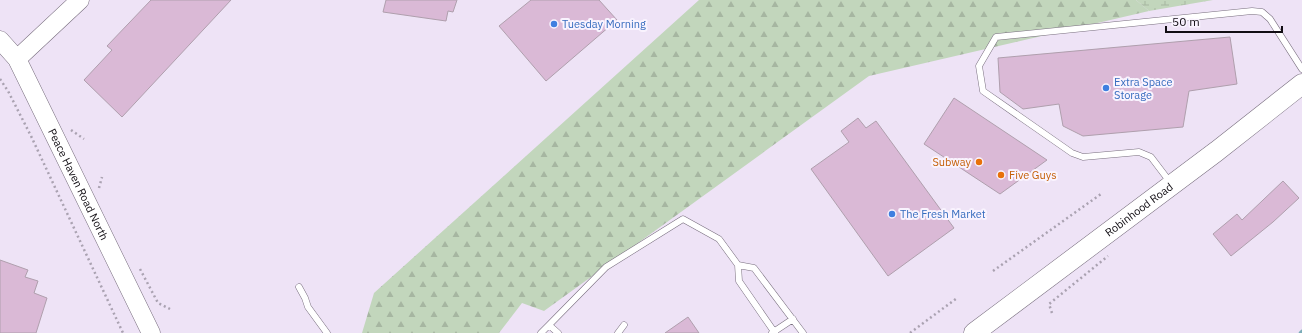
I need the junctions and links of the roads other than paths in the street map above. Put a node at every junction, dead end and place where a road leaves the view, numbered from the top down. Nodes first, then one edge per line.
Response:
1 (80, 0) edge
2 (0, 40) edge
3 (17, 59) junction
4 (1302, 69) edge
5 (1302, 84) edge
6 (1172, 184) junction
7 (738, 265) junction
8 (300, 287) dead end
9 (793, 319) junction
10 (548, 324) junction
11 (624, 325) dead end
12 (774, 332) edge
13 (151, 333) edge
14 (327, 333) edge
15 (541, 333) edge
16 (558, 333) edge
17 (618, 333) edge
18 (803, 333) edge
19 (974, 333) edge

1 - 3 main road
2 - 3 main road, Peace Haven Road North
3 - 13 main road, Peace Haven Road North
4 - 6 lane
5 - 6 main road, Robinhood Road
6 - 19 main road, Robinhood Road
7 - 9 lane
7 - 10 lane
7 - 12 lane
8 - 14 lane
9 - 12 lane
9 - 18 lane
10 - 15 lane
10 - 16 lane
11 - 17 lane

